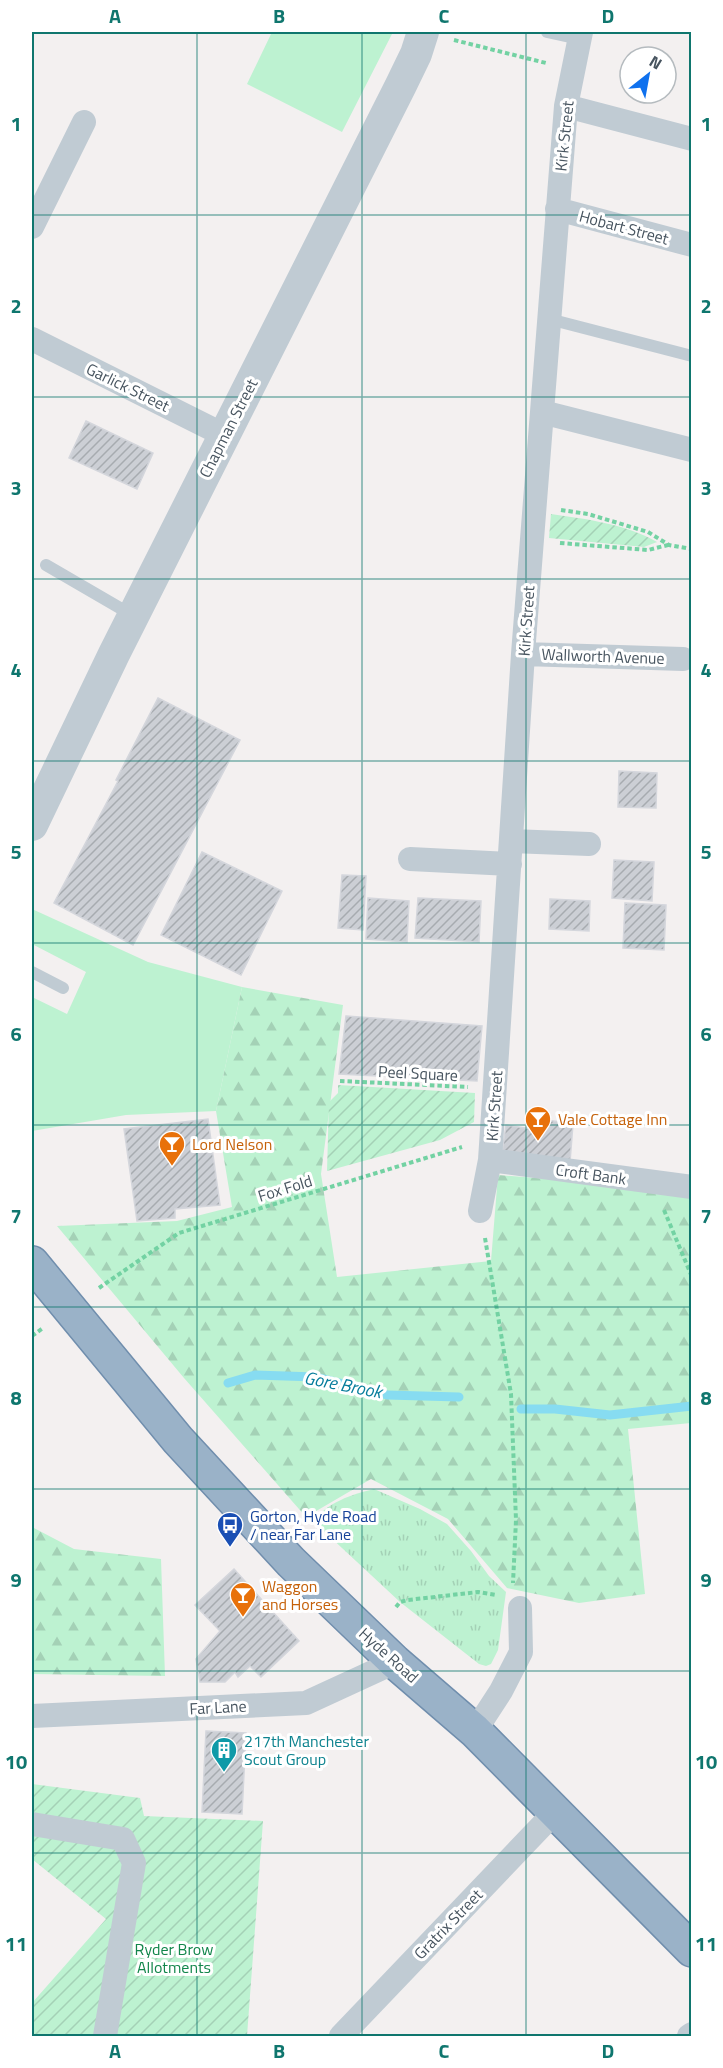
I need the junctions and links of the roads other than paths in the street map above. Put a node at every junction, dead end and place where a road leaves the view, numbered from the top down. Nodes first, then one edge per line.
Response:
1 (547, 32) edge
2 (437, 35) edge
3 (580, 35) edge
4 (566, 106) junction
5 (84, 122) dead end
6 (692, 139) edge
7 (557, 209) junction
8 (32, 227) edge
9 (692, 245) edge
10 (549, 319) junction
11 (32, 339) edge
12 (692, 356) edge
13 (542, 412) junction
14 (224, 435) junction
15 (692, 450) edge
16 (46, 566) dead end
17 (133, 616) junction
18 (523, 654) junction
19 (683, 658) dead end
20 (32, 825) edge
21 (589, 844) dead end
22 (510, 852) junction
23 (410, 859) dead end
24 (32, 972) edge
25 (63, 988) dead end
26 (491, 1149) junction
27 (692, 1187) edge
28 (480, 1211) road end
29 (32, 1263) edge
30 (516, 1598) road end
31 (394, 1662) junction
32 (32, 1716) edge
33 (475, 1731) junction
34 (555, 1812) junction
35 (32, 1824) edge
36 (692, 1950) edge
37 (105, 2037) edge
38 (341, 2037) edge

1 - 3 lane
2 - 14 street, Chapman Street
3 - 4 street, Kirk Street
4 - 6 street
4 - 7 street, Kirk Street
5 - 8 street
7 - 9 street, Hobart Street
7 - 10 street, Kirk Street
10 - 12 lane
10 - 13 street, Kirk Street
11 - 14 street, Garlick Street
13 - 15 street
13 - 18 street, Kirk Street
14 - 17 street, Chapman Street
16 - 17 lane
17 - 20 street, Chapman Street
18 - 19 street, Wallworth Avenue
18 - 22 street, Kirk Street
21 - 22 street
22 - 23 street
22 - 26 street, Kirk Street
24 - 25 lane
26 - 27 street, Croft Bank
26 - 28 street, Kirk Street
29 - 31 highway, Hyde Road
30 - 33 street
31 - 32 street, Far Lane
31 - 33 highway, Hyde Road
33 - 34 highway, Hyde Road
34 - 36 highway, Hyde Road
34 - 38 street, Gratrix Street
35 - 37 street

